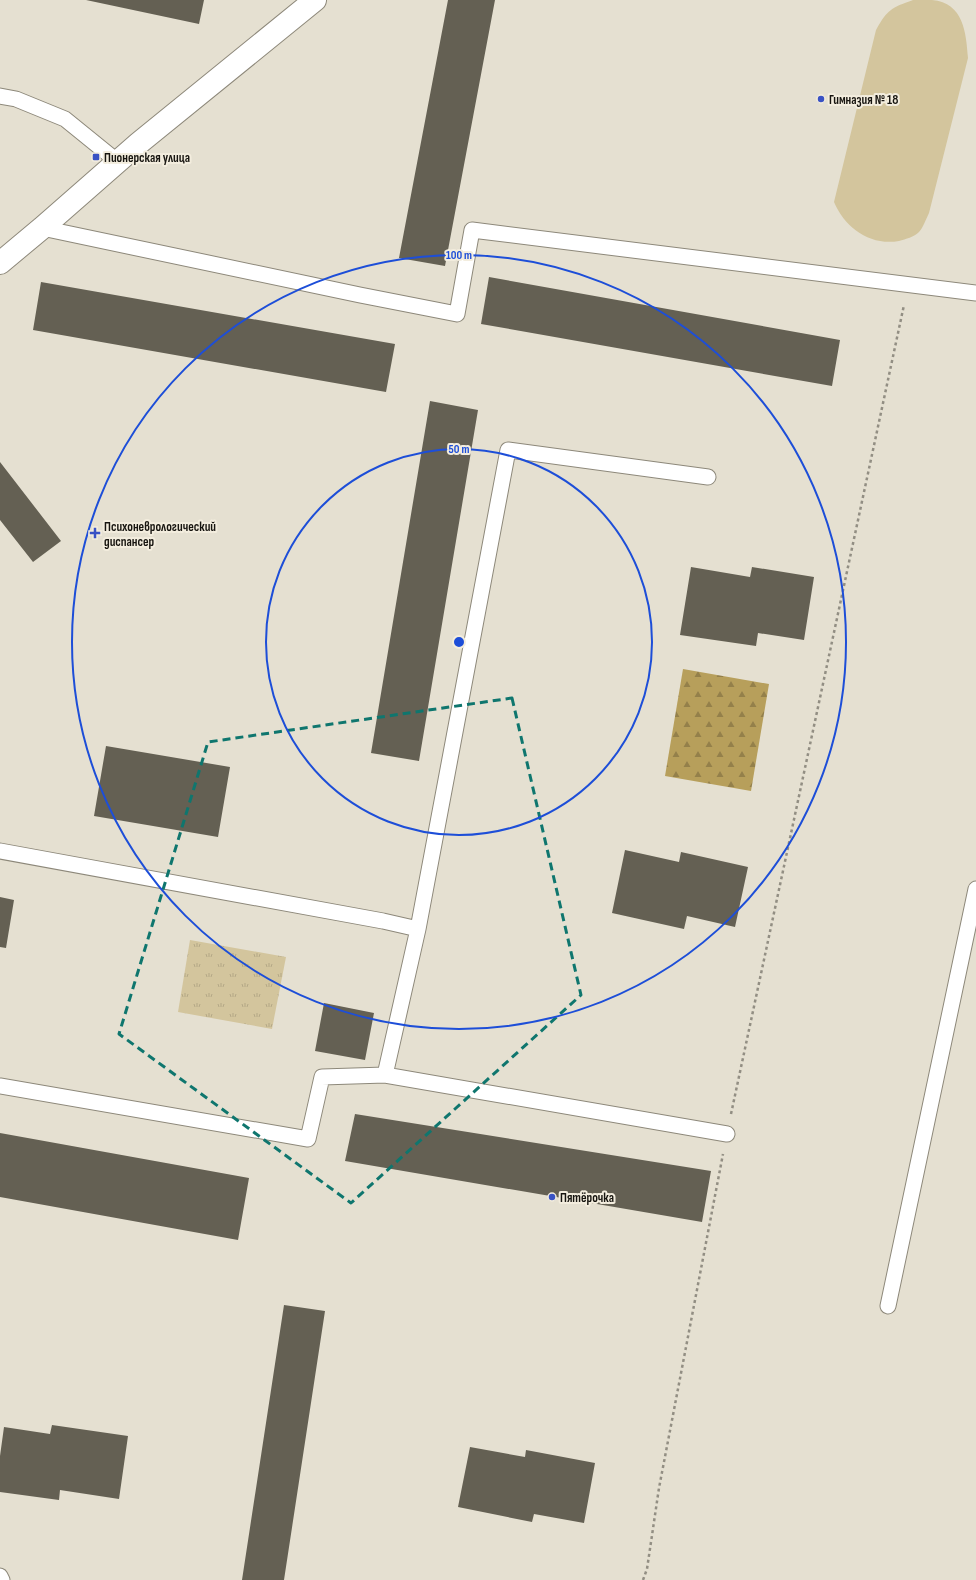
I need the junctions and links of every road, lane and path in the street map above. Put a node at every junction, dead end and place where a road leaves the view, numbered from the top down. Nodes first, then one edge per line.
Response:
1 (315, 0) edge
2 (0, 96) edge
3 (118, 162) junction
4 (42, 228) junction
5 (0, 262) edge
6 (908, 285) junction
7 (976, 293) edge
8 (708, 477) dead end
9 (0, 851) edge
10 (976, 889) edge
11 (418, 929) junction
12 (385, 1075) junction
13 (0, 1086) edge
14 (727, 1134) junction
15 (888, 1306) dead end
16 (0, 1576) edge
17 (2, 1580) edge
18 (643, 1580) edge

1 - 3 street
2 - 3 lane
3 - 4 street
4 - 5 street
4 - 6 lane
6 - 7 lane
6 - 14 path
8 - 11 lane
9 - 11 lane
10 - 15 lane
11 - 12 lane
12 - 13 lane
12 - 14 lane
14 - 18 path
16 - 17 lane

